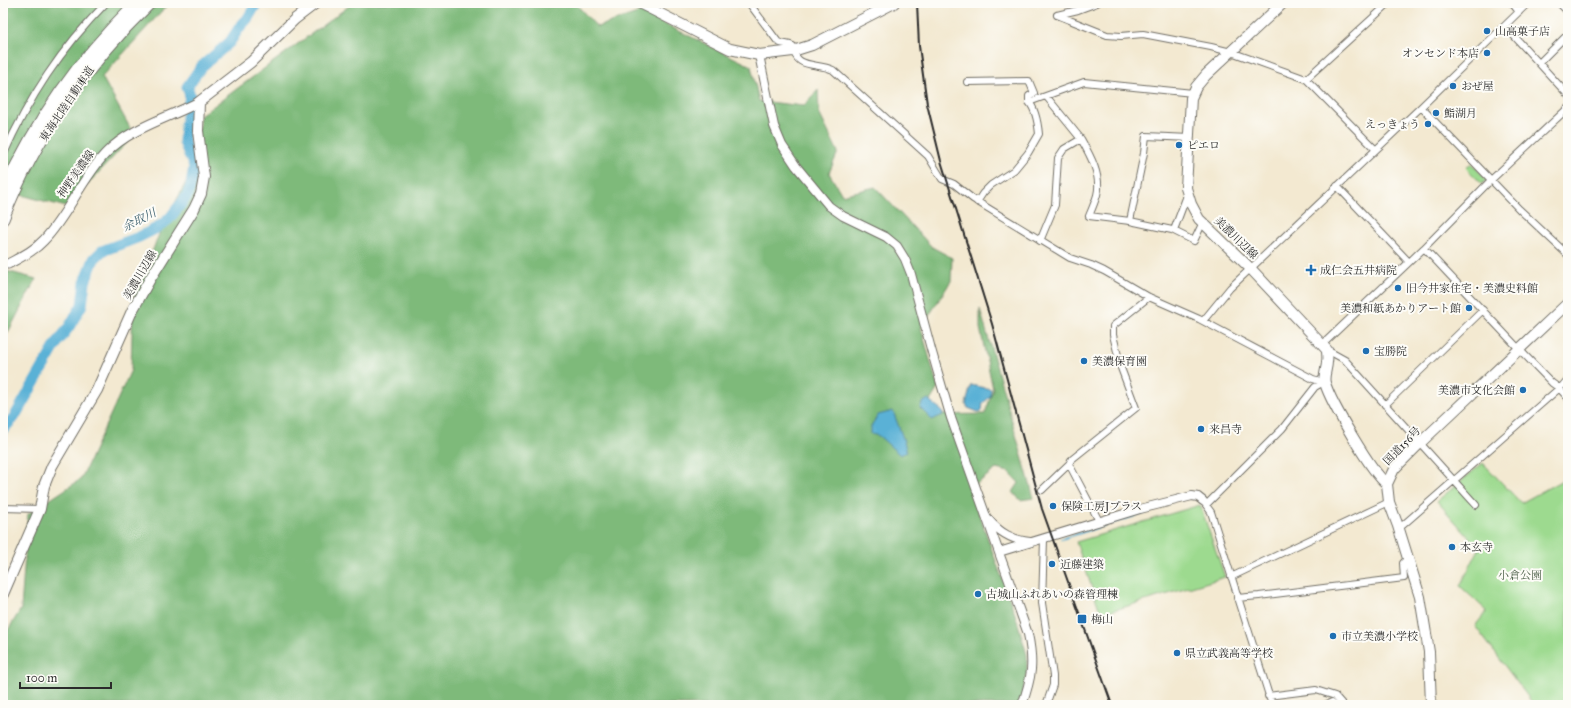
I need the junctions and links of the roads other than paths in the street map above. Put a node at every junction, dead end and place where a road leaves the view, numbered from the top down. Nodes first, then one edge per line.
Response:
1 (106, 3) edge
2 (136, 3) edge
3 (150, 3) edge
4 (316, 3) edge
5 (639, 3) edge
6 (749, 3) edge
7 (894, 3) edge
8 (1097, 3) edge
9 (1283, 3) edge
10 (1389, 3) edge
11 (1512, 3) edge
12 (1528, 3) edge
13 (1559, 3) edge
14 (1520, 12) junction
15 (1568, 12) edge
16 (1505, 26) junction
17 (1568, 34) edge
18 (793, 51) junction
19 (1231, 52) junction
20 (759, 55) junction
21 (1539, 63) junction
22 (1306, 79) junction
23 (967, 82) dead end
24 (1193, 94) junction
25 (1568, 95) edge
26 (1046, 96) junction
27 (1029, 102) junction
28 (196, 104) junction
29 (1421, 107) junction
30 (1568, 108) edge
31 (1190, 138) junction
32 (1081, 139) junction
33 (1375, 149) junction
34 (3, 156) edge
35 (1491, 180) junction
36 (1337, 186) junction
37 (3, 193) edge
38 (1189, 196) junction
39 (977, 202) junction
40 (3, 219) edge
41 (1130, 221) junction
42 (1203, 222) junction
43 (1174, 230) junction
44 (1040, 241) junction
45 (1424, 248) junction
46 (1568, 255) edge
47 (1409, 262) junction
48 (8, 264) dead end
49 (1251, 269) junction
50 (1149, 297) junction
51 (1568, 303) edge
52 (1483, 310) junction
53 (1203, 322) junction
54 (1325, 347) junction
55 (1519, 349) junction
56 (1568, 379) edge
57 (1324, 382) junction
58 (1563, 387) edge
59 (1568, 398) edge
60 (1385, 405) junction
61 (1420, 444) junction
62 (1069, 464) junction
63 (1453, 480) junction
64 (1387, 484) junction
65 (1042, 490) dead end
66 (1389, 502) junction
67 (1205, 503) junction
68 (1476, 506) dead end
69 (3, 508) edge
70 (40, 509) junction
71 (986, 516) junction
72 (1099, 521) junction
73 (1398, 526) junction
74 (1044, 539) junction
75 (1033, 542) junction
76 (999, 552) junction
77 (1408, 558) junction
78 (1231, 578) junction
79 (3, 594) edge
80 (1237, 598) junction
81 (1268, 696) junction
82 (1022, 705) edge
83 (1046, 705) edge
84 (1272, 705) edge
85 (1325, 705) edge
86 (1335, 705) edge
87 (1343, 705) edge
88 (1431, 705) edge

1 - 34 street
2 - 37 highway, 東海北陸自動車道
3 - 40 highway, 東海北陸自動車道
4 - 28 main road
5 - 20 main road
6 - 18 street
7 - 18 main road
8 - 19 street
9 - 19 main road, 美濃川辺線
10 - 22 street
11 - 14 street
12 - 14 street
13 - 15 street
14 - 16 street
16 - 21 street
16 - 29 street
17 - 21 street
18 - 20 main road
18 - 39 street
19 - 22 street
19 - 24 main road, 美濃川辺線
20 - 71 street
21 - 25 street
22 - 33 street
23 - 27 street
24 - 26 street
24 - 31 main road, 美濃川辺線
26 - 27 street
26 - 32 street
27 - 39 street
28 - 48 main road, 神野美濃線
28 - 70 main road, 美濃川辺線
29 - 33 street
29 - 35 street
30 - 35 street
31 - 38 main road, 美濃川辺線
31 - 41 street
32 - 41 street
32 - 44 street
33 - 36 street
35 - 45 street
35 - 46 street
36 - 47 street
36 - 49 street
38 - 42 main road, 美濃川辺線
38 - 43 street
39 - 44 street
41 - 43 street
42 - 43 street
42 - 49 main road, 美濃川辺線
44 - 50 street
45 - 47 street
45 - 52 street
47 - 54 street
49 - 53 street
49 - 54 main road, 美濃川辺線
50 - 53 street
50 - 62 street
51 - 55 main road, 国道156号
52 - 55 street
52 - 60 street
53 - 57 street
54 - 57 main road
54 - 60 street
55 - 58 street
55 - 61 main road, 国道156号
56 - 58 street
57 - 64 main road
57 - 67 street
58 - 59 street
58 - 63 street
60 - 61 street
61 - 63 street
61 - 64 main road, 国道156号
62 - 65 street
62 - 72 street
63 - 68 street
63 - 73 street
64 - 66 main road, 国道156号
66 - 73 main road, 国道156号
66 - 78 street
67 - 72 street
67 - 78 street
69 - 70 street
70 - 79 main road, 美濃川辺線
71 - 75 street
71 - 76 street
72 - 74 street
73 - 77 main road, 国道156号
74 - 75 street
74 - 83 street
75 - 76 street
76 - 82 street
77 - 80 street
77 - 88 main road, 国道156号
78 - 80 street
80 - 81 street
81 - 84 street
81 - 87 street
85 - 86 street

